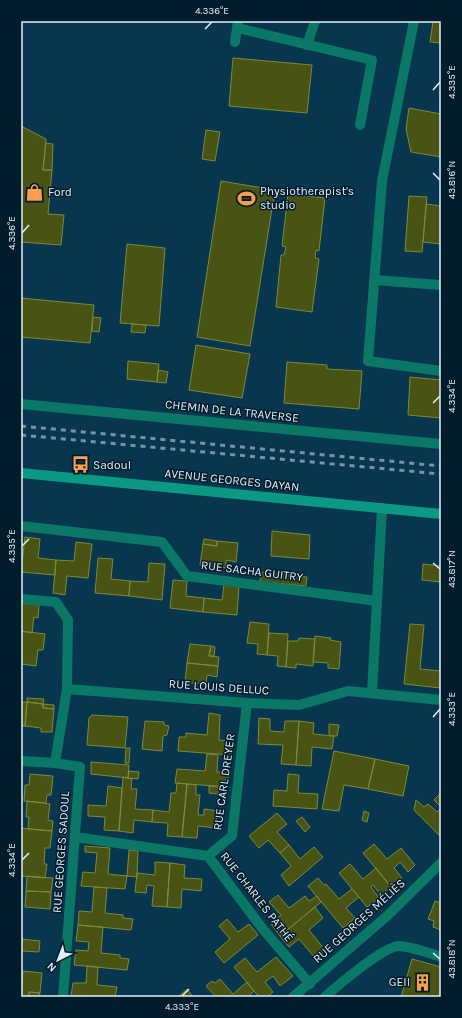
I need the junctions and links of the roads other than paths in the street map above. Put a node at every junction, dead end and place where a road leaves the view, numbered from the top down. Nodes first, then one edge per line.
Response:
1 (315, 21) edge
2 (414, 21) edge
3 (238, 24) edge
4 (236, 42) dead end
5 (307, 45) junction
6 (360, 125) dead end
7 (374, 280) junction
8 (441, 285) edge
9 (441, 371) edge
10 (21, 404) edge
11 (441, 444) edge
12 (21, 473) edge
13 (382, 508) junction
14 (441, 514) edge
15 (21, 526) edge
16 (21, 599) edge
17 (377, 600) junction
18 (67, 689) junction
19 (372, 693) junction
20 (441, 700) edge
21 (248, 703) junction
22 (21, 760) edge
23 (55, 763) junction
24 (75, 837) junction
25 (208, 856) junction
26 (441, 863) edge
27 (441, 957) edge
28 (310, 984) junction
29 (63, 997) edge
30 (293, 997) edge
31 (324, 997) edge

1 - 5 street
2 - 7 street
3 - 4 street
3 - 5 street
5 - 6 street
7 - 8 street
7 - 9 street
10 - 11 street, CHEMIN DE LA TRAVERSE
12 - 13 street, AVENUE GEORGES DAYAN
13 - 14 street, AVENUE GEORGES DAYAN
13 - 17 street
15 - 17 street, RUE SACHA GUITRY
16 - 18 street
17 - 19 street
18 - 21 street, RUE LOUIS DELLUC
18 - 23 street
19 - 20 street, RUE LOUIS DELLUC
19 - 21 street, RUE LOUIS DELLUC
21 - 25 street, RUE CARL DREYER
22 - 23 street, RUE GEORGES SADOUL
23 - 24 street, RUE GEORGES SADOUL
24 - 25 street, RUE CHARLES PATHÉ
24 - 29 street, RUE GEORGES SADOUL
25 - 28 street, RUE CHARLES PATHÉ
26 - 28 street, RUE GEORGES MÉLIÈS
27 - 31 street
28 - 30 street, RUE GEORGES MÉLIÈS

